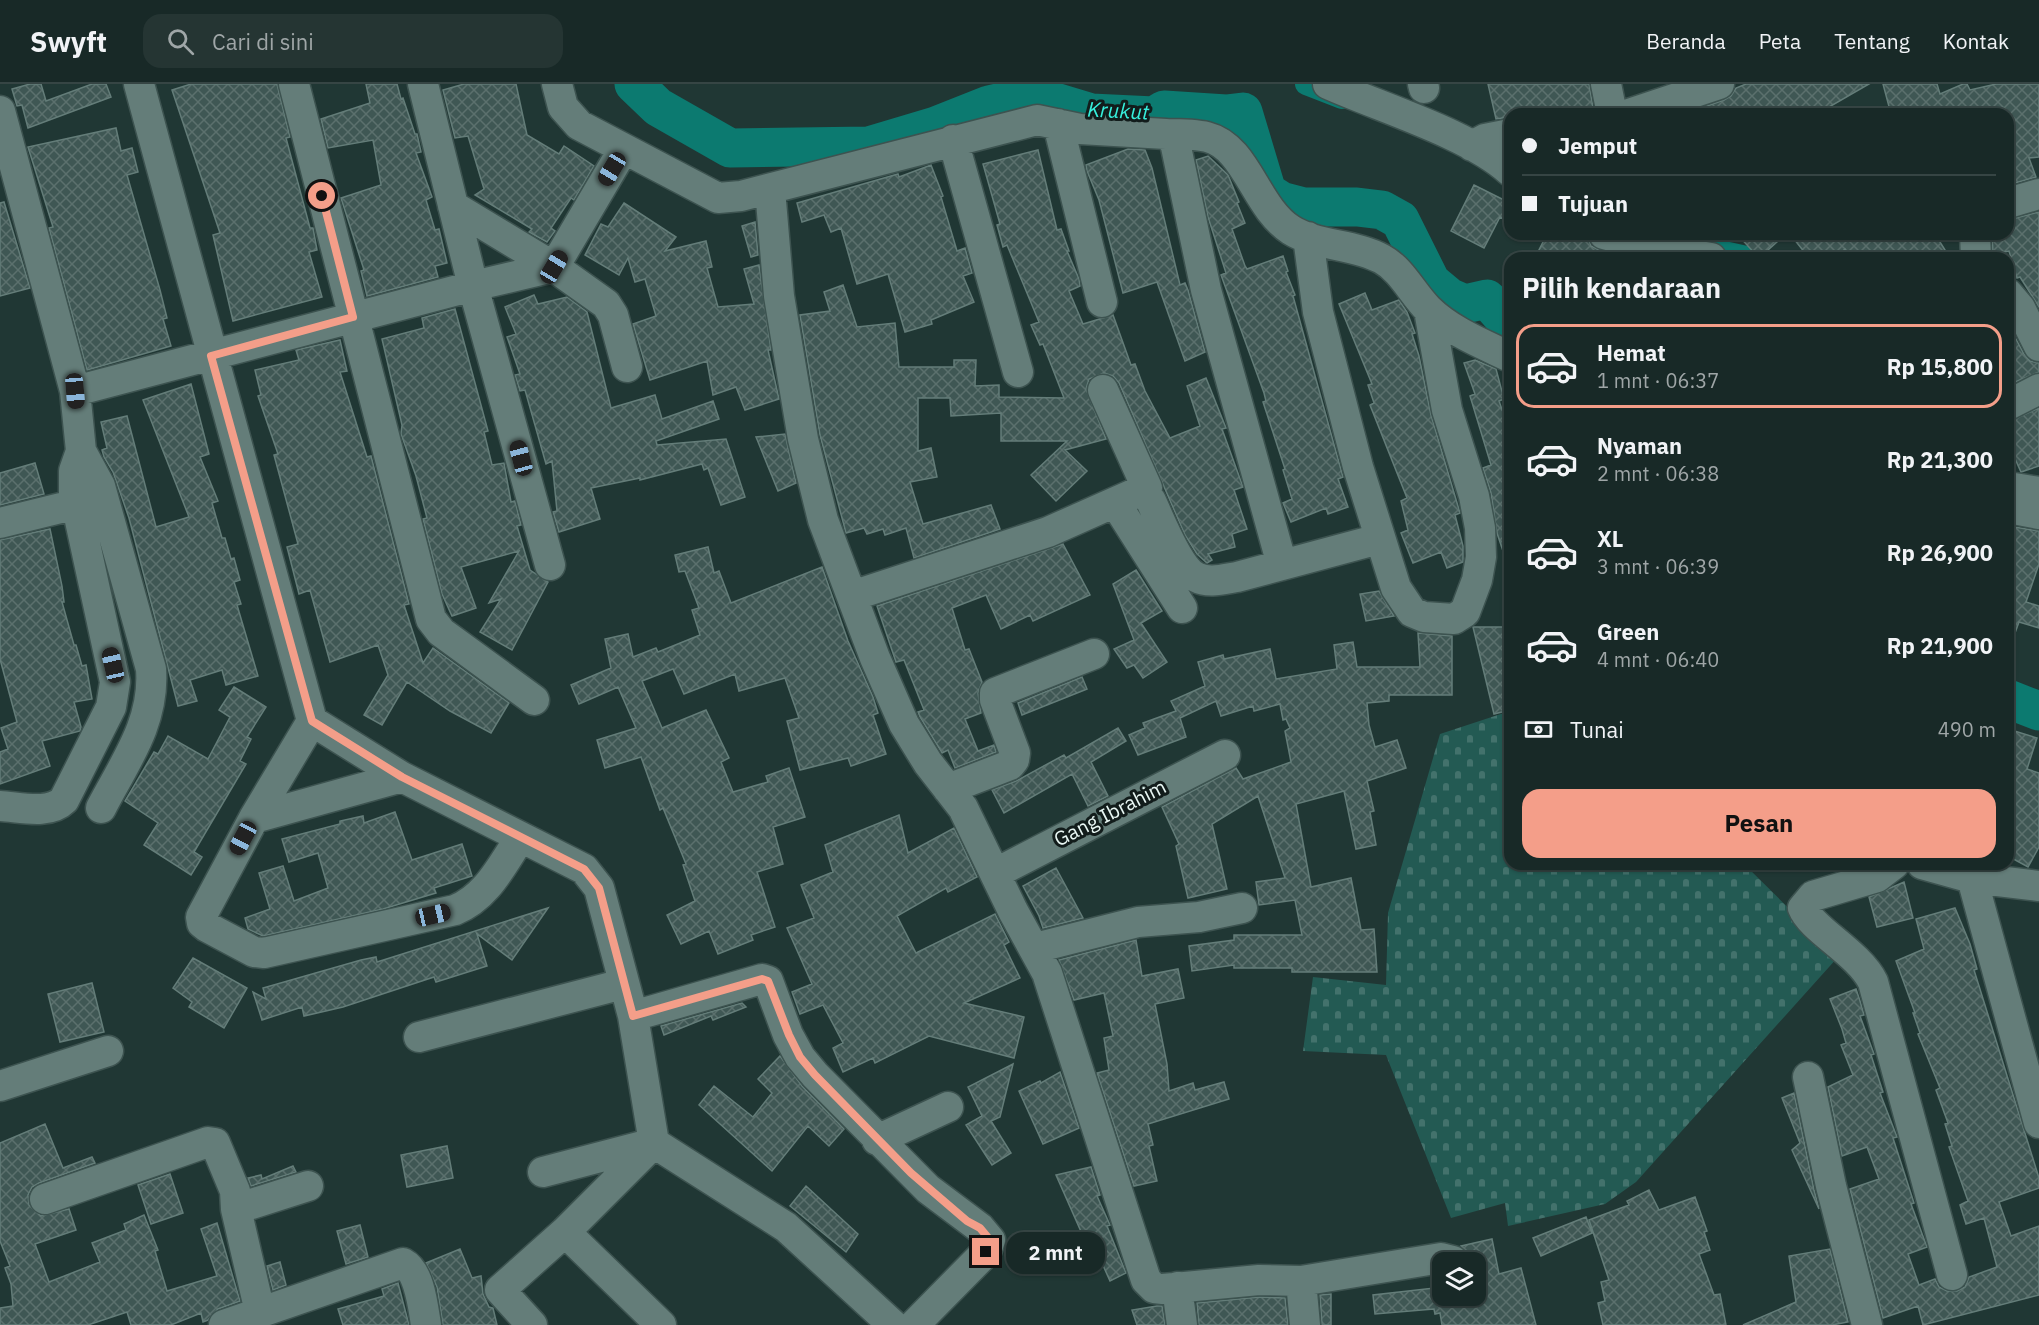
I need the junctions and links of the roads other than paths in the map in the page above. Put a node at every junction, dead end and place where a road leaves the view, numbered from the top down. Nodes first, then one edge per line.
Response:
1 (139, 84) edge
2 (294, 84) edge
3 (423, 84) edge
4 (557, 84) edge
5 (1328, 84) edge
6 (1606, 84) edge
7 (1719, 84) edge
8 (1611, 108) edge
9 (1647, 108) edge
10 (0, 111) edge
11 (1058, 124) junction
12 (1166, 134) junction
13 (953, 140) junction
14 (623, 150) junction
15 (1497, 152) edge
16 (770, 189) junction
17 (2039, 194) edge
18 (2014, 201) edge
19 (453, 206) junction
20 (1308, 237) junction
21 (1626, 240) edge
22 (1676, 252) edge
23 (554, 267) junction
24 (473, 286) junction
25 (2014, 301) edge
26 (1102, 302) dead end
27 (1429, 310) junction
28 (353, 317) junction
29 (2039, 346) edge
30 (1504, 354) edge
31 (211, 356) junction
32 (627, 367) dead end
33 (1018, 372) dead end
34 (2039, 389) edge
35 (1103, 390) dead end
36 (75, 391) junction
37 (2014, 402) edge
38 (81, 451) junction
39 (2014, 488) edge
40 (2039, 492) edge
41 (1151, 501) dead end
42 (76, 504) junction
43 (1116, 504) junction
44 (2014, 509) edge
45 (2039, 514) edge
46 (0, 523) edge
47 (1379, 539) junction
48 (550, 565) dead end
49 (1282, 565) junction
50 (852, 596) junction
51 (1182, 608) dead end
52 (1094, 654) dead end
53 (534, 700) dead end
54 (312, 721) junction
55 (1225, 755) dead end
56 (402, 777) junction
57 (948, 789) junction
58 (0, 806) edge
59 (101, 808) dead end
60 (254, 818) junction
61 (520, 838) junction
62 (1886, 870) edge
63 (1943, 870) edge
64 (996, 873) junction
65 (1972, 878) junction
66 (2039, 886) edge
67 (1242, 908) dead end
68 (1035, 948) junction
69 (623, 984) junction
70 (633, 1016) junction
71 (419, 1037) dead end
72 (108, 1052) dead end
73 (1808, 1077) dead end
74 (0, 1086) edge
75 (948, 1107) dead end
76 (2039, 1123) edge
77 (877, 1140) junction
78 (654, 1143) junction
79 (543, 1172) dead end
80 (308, 1186) dead end
81 (45, 1199) dead end
82 (236, 1209) junction
83 (565, 1232) junction
84 (1432, 1259) edge
85 (1952, 1275) dead end
86 (1301, 1281) junction
87 (1177, 1287) junction
88 (260, 1312) junction
89 (224, 1325) edge
90 (426, 1325) edge
91 (532, 1325) edge
92 (661, 1325) edge
93 (893, 1325) edge
94 (914, 1325) edge
95 (1182, 1325) edge
96 (1305, 1325) edge
97 (1867, 1325) edge

1 - 31 street
2 - 28 street
3 - 19 street
4 - 14 street
5 - 15 street
6 - 8 street
7 - 9 street
10 - 36 street
11 - 12 street
11 - 13 street
11 - 26 street
12 - 20 street
12 - 49 street
13 - 16 street
13 - 33 street
14 - 16 street
14 - 23 street
16 - 50 street
17 - 18 street
19 - 23 street
19 - 24 street
20 - 27 street
20 - 47 street
21 - 22 street
23 - 24 street
23 - 32 street
24 - 28 street
24 - 48 street
25 - 29 street
27 - 30 street
27 - 47 street
28 - 31 street
28 - 53 street
31 - 36 street
31 - 54 street
34 - 37 street
35 - 43 street
36 - 38 street
38 - 42 street
38 - 59 street
39 - 40 street
41 - 49 street
42 - 46 street
42 - 58 street
43 - 50 street
43 - 51 street
44 - 45 street
47 - 49 street
50 - 57 street
52 - 57 street
54 - 56 street
54 - 60 street
55 - 64 street, Gang Ibrahim
56 - 60 street
56 - 61 street
57 - 64 street
60 - 61 street
61 - 69 street
62 - 85 street
63 - 65 street
64 - 68 street
65 - 66 street
65 - 76 street
67 - 68 street
68 - 87 street
69 - 70 street
69 - 71 street
70 - 77 street
70 - 78 street
72 - 74 street
73 - 97 street
75 - 77 street
77 - 94 street
78 - 79 street
78 - 83 street
78 - 93 street
80 - 82 street
81 - 82 street
82 - 88 street
83 - 91 street
83 - 92 street
84 - 86 street
86 - 87 street
86 - 96 street
87 - 95 street
88 - 89 street
88 - 90 street

